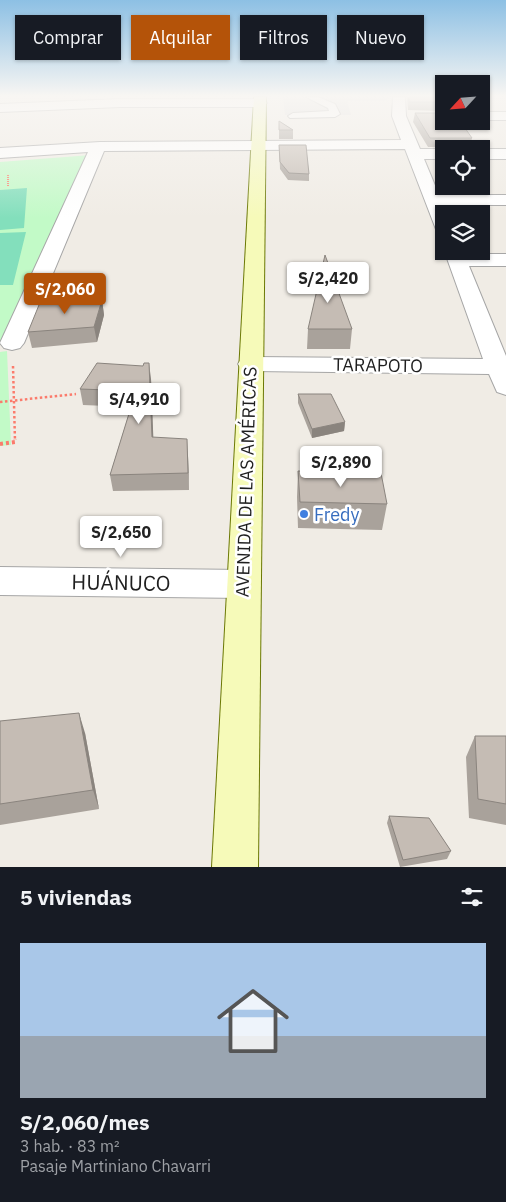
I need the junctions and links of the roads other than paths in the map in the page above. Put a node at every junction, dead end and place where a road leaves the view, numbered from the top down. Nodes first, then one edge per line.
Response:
1 (259, 137) edge
2 (407, 137) edge
3 (259, 145) junction
4 (100, 147) junction
5 (411, 149) junction
6 (0, 153) edge
7 (435, 153) edge
8 (490, 154) edge
9 (506, 154) edge
10 (432, 200) junction
11 (506, 200) edge
12 (435, 207) edge
13 (490, 258) edge
14 (457, 260) edge
15 (506, 260) edge
16 (12, 343) road end
17 (250, 364) junction
18 (503, 374) edge
19 (0, 581) edge
20 (243, 584) junction
21 (235, 867) edge

1 - 3 street, AVENIDA DE LAS AMÉRICAS
2 - 5 street
3 - 4 street
3 - 5 street
3 - 17 street, AVENIDA DE LAS AMÉRICAS
4 - 6 street
4 - 16 street
5 - 7 street
5 - 10 street
8 - 9 street
10 - 11 street
10 - 12 street
13 - 15 street
14 - 18 street
17 - 18 street, TARAPOTO
17 - 20 street, AVENIDA DE LAS AMÉRICAS
19 - 20 street, HUÁNUCO
20 - 21 street, AVENIDA DE LAS AMÉRICAS

